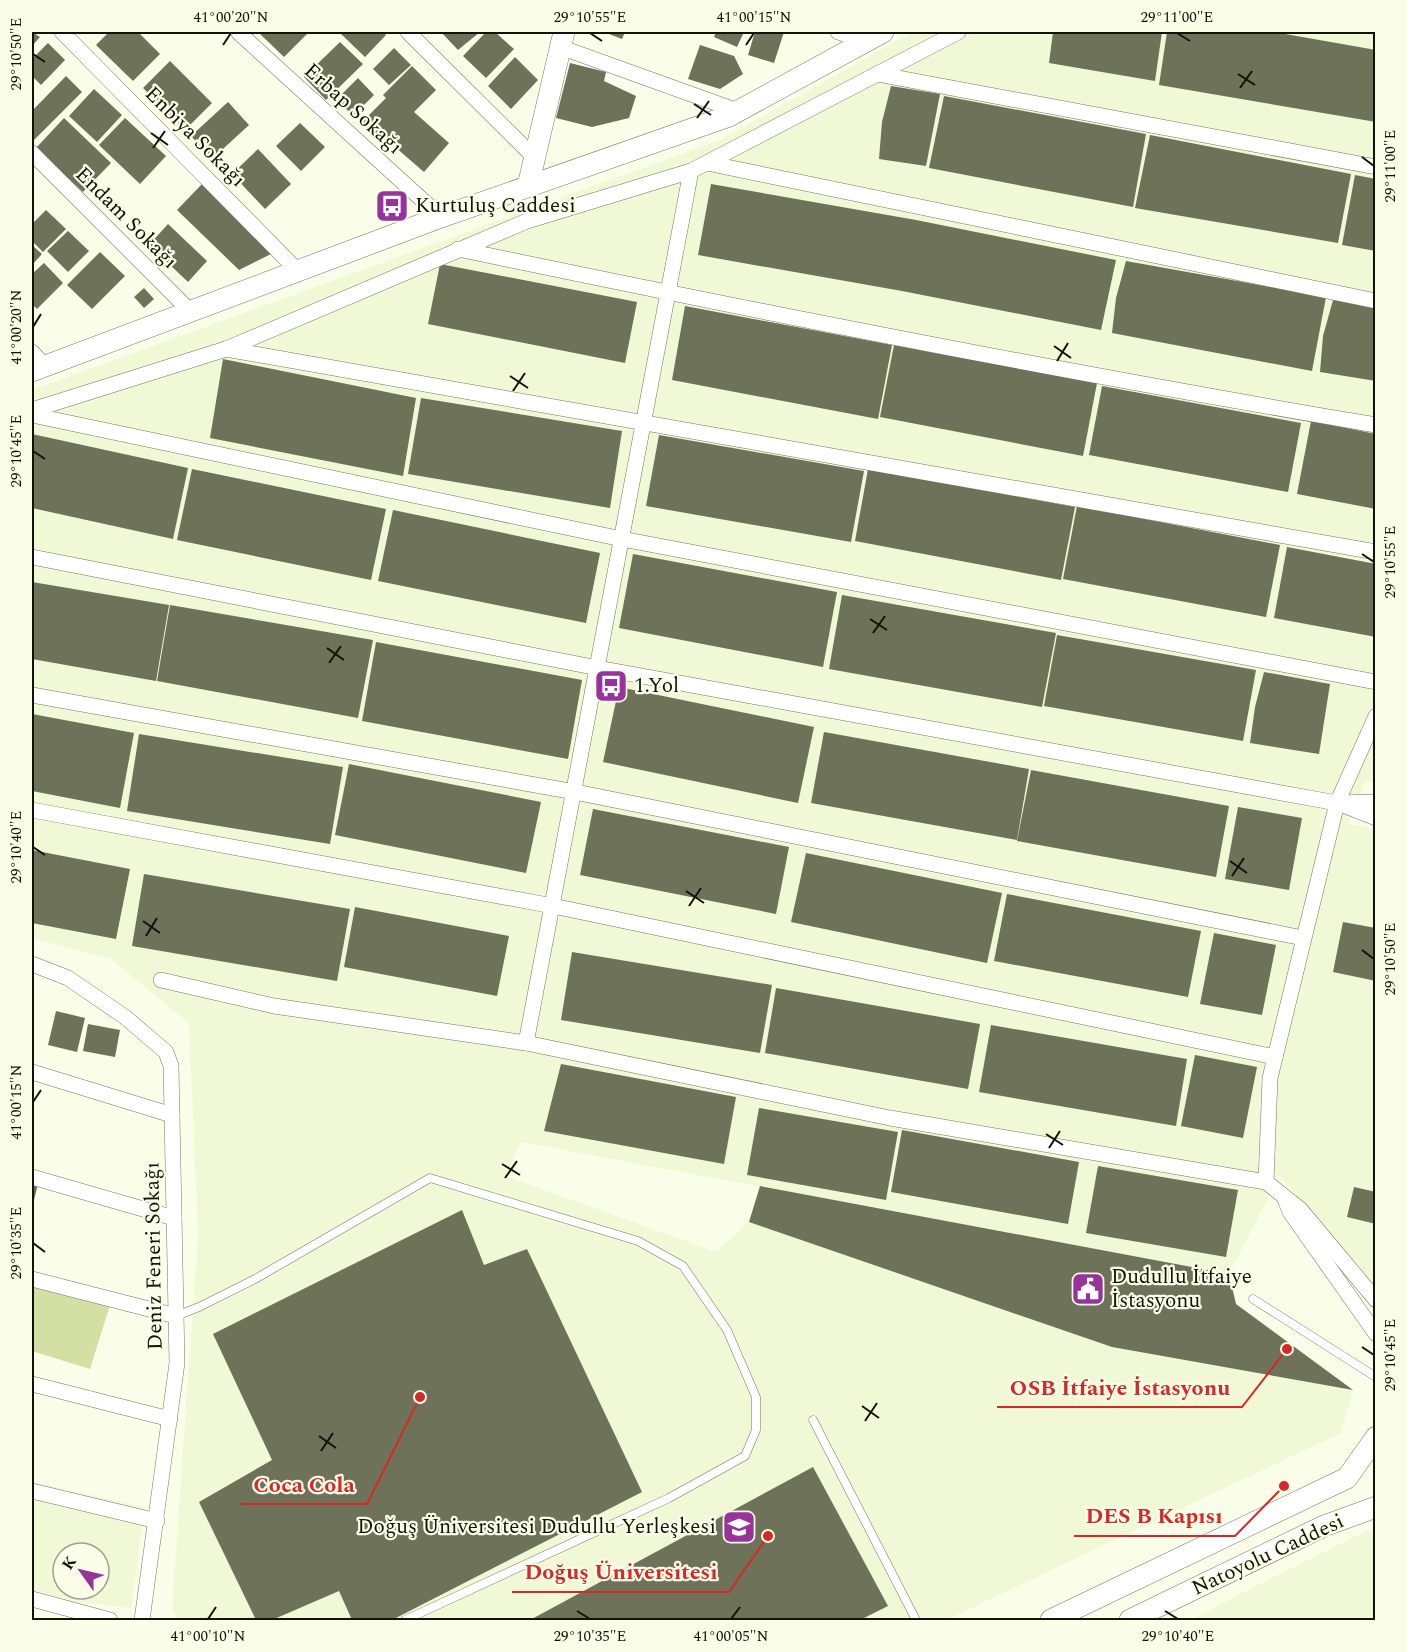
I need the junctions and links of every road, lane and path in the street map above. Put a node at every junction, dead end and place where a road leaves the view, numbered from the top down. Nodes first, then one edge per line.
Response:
1 (62, 32) edge
2 (238, 32) edge
3 (408, 32) edge
4 (838, 32) edge
5 (958, 32) edge
6 (874, 36) edge
7 (562, 39) edge
8 (877, 74) junction
9 (738, 111) junction
10 (32, 153) edge
11 (534, 157) junction
12 (707, 163) junction
13 (1376, 167) edge
14 (691, 171) junction
15 (528, 186) junction
16 (441, 217) junction
17 (458, 249) junction
18 (299, 272) junction
19 (668, 293) junction
20 (1376, 301) edge
21 (191, 312) junction
22 (226, 349) junction
23 (36, 363) edge
24 (32, 412) edge
25 (1376, 424) edge
26 (644, 425) junction
27 (622, 539) junction
28 (1376, 552) edge
29 (32, 557) edge
30 (598, 669) junction
31 (1376, 682) edge
32 (32, 695) edge
33 (1376, 716) edge
34 (575, 792) junction
35 (1376, 802) edge
36 (1337, 803) junction
37 (32, 810) edge
38 (1376, 818) edge
39 (553, 906) junction
40 (1303, 938) junction
41 (32, 964) edge
42 (161, 980) dead end
43 (526, 1043) junction
44 (1275, 1056) junction
45 (32, 1072) edge
46 (172, 1115) junction
47 (32, 1177) edge
48 (1266, 1182) junction
49 (1284, 1197) junction
50 (174, 1218) junction
51 (32, 1279) edge
52 (1253, 1299) dead end
53 (1376, 1300) edge
54 (176, 1316) junction
55 (1376, 1334) edge
56 (1376, 1377) edge
57 (32, 1384) edge
58 (170, 1419) junction
59 (813, 1420) dead end
60 (1376, 1437) edge
61 (32, 1491) edge
62 (1376, 1507) edge
63 (157, 1521) junction
64 (32, 1599) edge
65 (60, 1614) edge
66 (110, 1620) edge
67 (142, 1620) edge
68 (405, 1620) edge
69 (916, 1620) edge
70 (1051, 1620) edge
71 (1130, 1620) edge

1 - 18 street, Enbiya Sokağı
2 - 16 street, Erbap Sokağı
3 - 11 street
4 - 6 street
5 - 8 street
6 - 9 main road
7 - 9 street
7 - 11 main road
8 - 12 street
8 - 13 street
9 - 15 main road
10 - 21 street, Endam Sokağı
11 - 15 main road
12 - 14 street
12 - 20 street
14 - 17 street
14 - 19 street
15 - 16 main road
16 - 18 main road
17 - 19 street
17 - 22 street
18 - 21 main road
19 - 25 street
19 - 26 street
21 - 23 main road
22 - 24 street
22 - 26 street
24 - 27 street
26 - 27 street
26 - 28 street
27 - 30 street
27 - 31 street
29 - 30 street
30 - 34 street
30 - 36 street
32 - 34 street
33 - 36 street
34 - 39 street
34 - 40 street
35 - 36 street
36 - 38 street
36 - 40 street
37 - 39 street
39 - 43 street
39 - 44 street
40 - 44 street
41 - 46 street, Deniz Feneri Sokağı
42 - 43 street
43 - 48 street
44 - 48 street
45 - 46 street
46 - 50 street, Deniz Feneri Sokağı
47 - 50 street
48 - 49 street
49 - 53 street
49 - 55 street
50 - 54 street, Deniz Feneri Sokağı
51 - 54 street
52 - 56 lane
54 - 58 street, Deniz Feneri Sokağı
54 - 68 lane
57 - 58 street
58 - 63 street, Deniz Feneri Sokağı
59 - 69 lane
60 - 70 main road, Natoyolu Caddesi
61 - 63 street
62 - 71 main road, Natoyolu Caddesi
63 - 67 street, Deniz Feneri Sokağı
64 - 65 street
65 - 66 street

